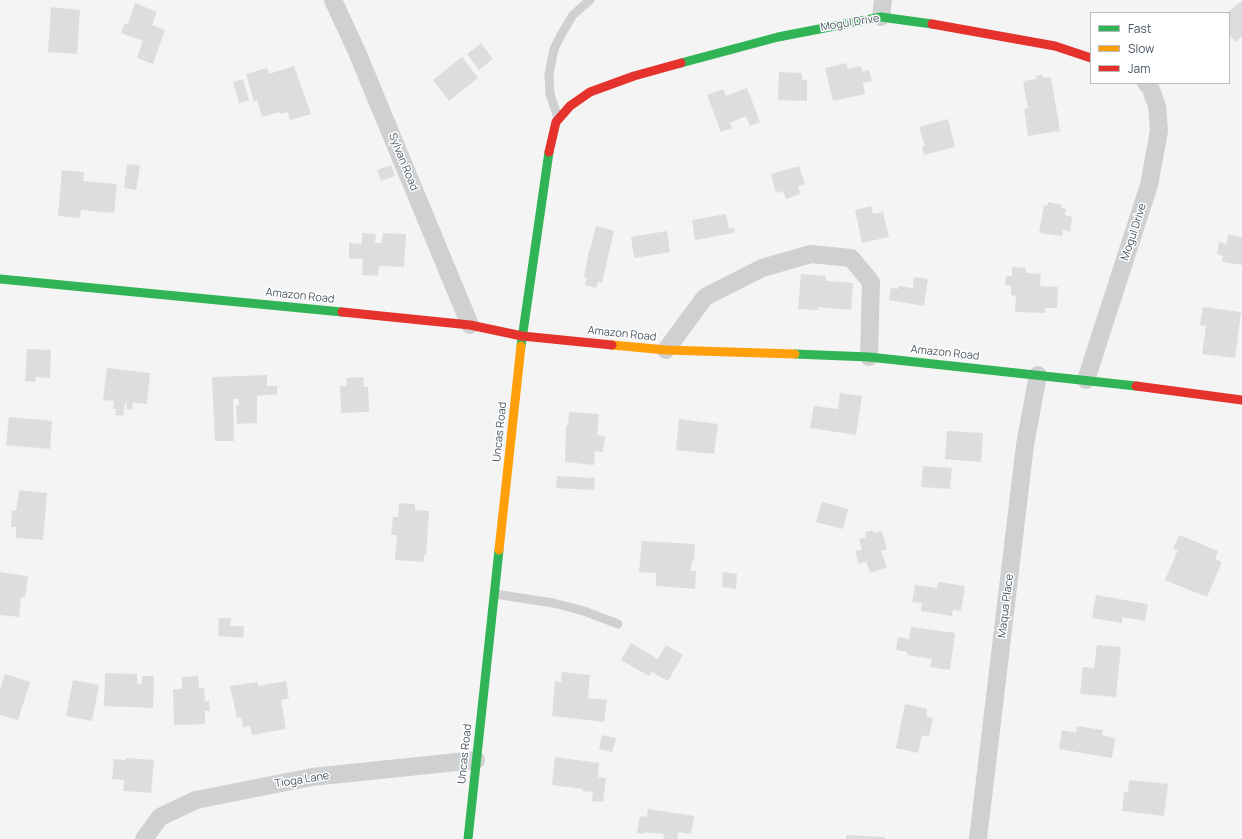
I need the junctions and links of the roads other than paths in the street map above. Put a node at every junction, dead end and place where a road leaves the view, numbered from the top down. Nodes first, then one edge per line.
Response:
1 (333, 0) edge
2 (590, 0) edge
3 (882, 9) edge
4 (1090, 58) edge
5 (634, 76) joint
6 (1147, 84) edge
7 (558, 119) junction
8 (0, 279) edge
9 (470, 325) junction
10 (522, 336) junction
11 (666, 350) junction
12 (869, 357) junction
13 (1038, 374) junction
14 (1086, 380) junction
15 (1242, 400) edge
16 (495, 594) junction
17 (618, 624) dead end
18 (476, 760) junction
19 (144, 839) edge
20 (468, 839) edge
21 (978, 839) edge

1 - 9 street, Sylvan Road
2 - 7 lane
3 - 4 street, Mogul Drive
3 - 5 street, Mogul Drive
5 - 7 street, Uncas Road
6 - 14 street, Mogul Drive
7 - 10 street, Uncas Road
8 - 9 street, Amazon Road
9 - 10 street, Amazon Road
10 - 11 street, Amazon Road
10 - 16 street, Uncas Road
11 - 12 street, Amazon Road
11 - 12 street
12 - 13 street, Amazon Road
13 - 14 street, Amazon Road
13 - 21 street, Maqua Place
14 - 15 street, Amazon Road
16 - 17 lane
16 - 18 street, Uncas Road
18 - 19 street, Tioga Lane
18 - 20 street, Uncas Road

